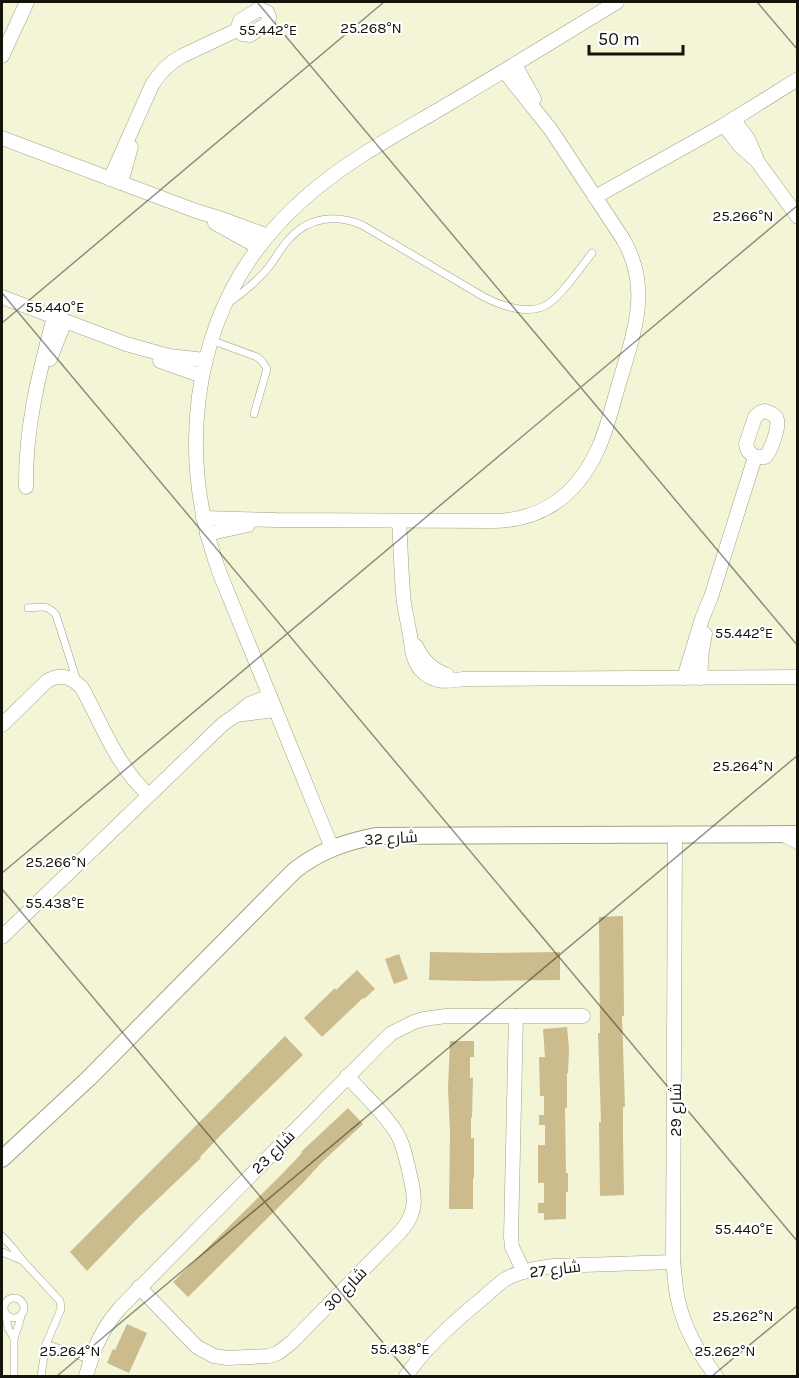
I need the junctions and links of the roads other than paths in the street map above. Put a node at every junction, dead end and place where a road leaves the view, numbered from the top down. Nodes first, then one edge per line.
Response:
1 (27, 2) edge
2 (617, 2) edge
3 (239, 29) dead end
4 (2, 56) edge
5 (509, 68) junction
6 (798, 80) edge
7 (729, 122) junction
8 (2, 138) edge
9 (115, 181) junction
10 (595, 197) junction
11 (196, 211) junction
12 (798, 218) edge
13 (268, 236) junction
14 (258, 247) junction
15 (592, 253) dead end
16 (2, 297) edge
17 (223, 306) junction
18 (60, 319) junction
19 (211, 340) junction
20 (126, 344) junction
21 (205, 360) junction
22 (202, 376) junction
23 (254, 414) dead end
24 (755, 458) dead end
25 (26, 487) dead end
26 (203, 518) junction
27 (277, 520) junction
28 (399, 521) junction
29 (207, 534) junction
30 (711, 597) junction
31 (28, 608) dead end
32 (798, 677) edge
33 (684, 678) junction
34 (700, 678) junction
35 (78, 684) junction
36 (270, 696) junction
37 (275, 710) junction
38 (236, 715) junction
39 (2, 725) edge
40 (149, 795) junction
41 (675, 834) junction
42 (775, 834) junction
43 (798, 834) edge
44 (798, 846) edge
45 (332, 848) junction
46 (2, 937) edge
47 (516, 1016) junction
48 (583, 1016) dead end
49 (347, 1077) junction
50 (2, 1159) edge
51 (2, 1236) edge
52 (2, 1252) edge
53 (23, 1261) junction
54 (673, 1262) junction
55 (524, 1272) junction
56 (139, 1287) junction
57 (6, 1315) junction
58 (21, 1316) junction
59 (14, 1338) junction
60 (46, 1344) junction
61 (91, 1360) junction
62 (14, 1377) edge
63 (41, 1377) edge
64 (86, 1377) edge
65 (406, 1377) edge
66 (716, 1377) edge

1 - 4 street
2 - 5 street
3 - 9 street
5 - 10 street
5 - 13 street
6 - 7 street
7 - 10 street
7 - 12 street
8 - 9 street
9 - 11 street
10 - 28 street
11 - 13 street
11 - 14 street
13 - 14 street
14 - 17 street
15 - 17 lane
16 - 18 street
17 - 19 street
18 - 20 street
18 - 25 street
19 - 21 street
19 - 23 lane
20 - 21 street
20 - 22 street
21 - 22 street
22 - 26 street
24 - 30 street
26 - 27 street
26 - 29 street
27 - 28 street
27 - 29 street
28 - 33 street
29 - 36 street
30 - 33 street
30 - 34 street
31 - 35 lane
32 - 34 street
33 - 34 street
35 - 39 street
35 - 40 street
36 - 37 street
36 - 38 street
37 - 38 street
37 - 45 street
38 - 40 street
40 - 46 street
41 - 42 street, شارع 32
41 - 45 street, شارع 32
41 - 54 street, شارع 29
42 - 43 street, شارع 32
42 - 44 lane
45 - 50 street, شارع 32
47 - 48 street, شارع 23
47 - 49 street, شارع 23
47 - 55 street
49 - 56 street, شارع 23
49 - 56 street, شارع 30
51 - 53 lane
52 - 53 lane
53 - 60 lane
54 - 55 street, شارع 27
54 - 66 street, شارع 29
55 - 65 street, شارع 27
56 - 61 street, شارع 23
57 - 58 lane
57 - 58 lane
57 - 59 lane
58 - 59 lane
59 - 62 lane
60 - 61 lane
60 - 63 lane
61 - 64 street, شارع 23

